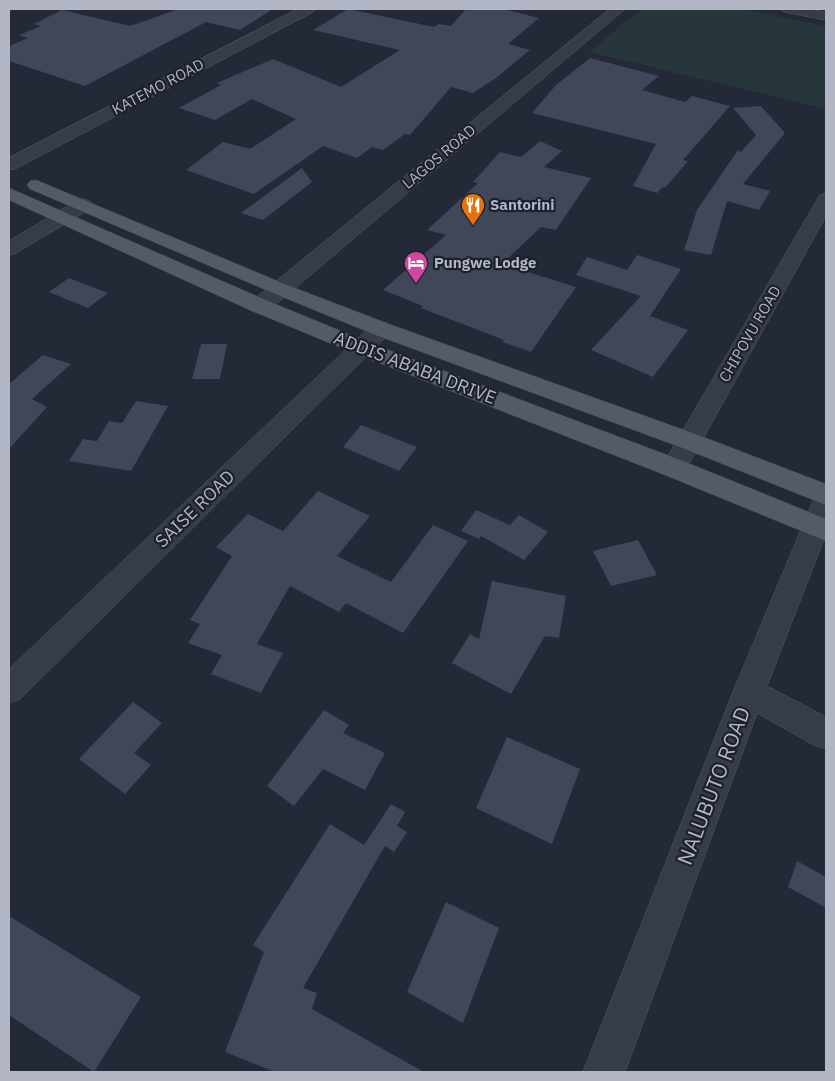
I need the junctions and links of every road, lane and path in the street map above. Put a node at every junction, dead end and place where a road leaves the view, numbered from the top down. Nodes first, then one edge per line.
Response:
1 (308, 9) edge
2 (618, 9) edge
3 (789, 9) edge
4 (826, 16) edge
5 (9, 165) edge
6 (9, 174) edge
7 (9, 193) edge
8 (826, 200) edge
9 (83, 205) junction
10 (61, 217) junction
11 (9, 249) edge
12 (280, 289) junction
13 (260, 306) junction
14 (381, 329) junction
15 (362, 348) junction
16 (689, 441) junction
17 (674, 468) junction
18 (826, 495) edge
19 (823, 519) edge
20 (9, 689) edge
21 (749, 692) junction
22 (826, 734) edge
23 (604, 1072) edge

1 - 5 street, KATEMO ROAD
2 - 12 street, LAGOS ROAD
3 - 4 street
6 - 9 main road, ADDIS ABABA DRIVE
7 - 10 main road, ADDIS ABABA DRIVE
8 - 16 street, CHIPOVU ROAD
9 - 10 street
9 - 12 main road, ADDIS ABABA DRIVE
10 - 11 street
10 - 13 main road, ADDIS ABABA DRIVE
12 - 13 street, LAGOS ROAD
12 - 14 main road, ADDIS ABABA DRIVE
13 - 15 main road, ADDIS ABABA DRIVE
14 - 15 street, SAISE ROAD
14 - 16 main road, ADDIS ABABA DRIVE
15 - 17 main road, ADDIS ABABA DRIVE
15 - 20 street, SAISE ROAD
16 - 17 street, CHIPOVU ROAD
16 - 18 main road, ADDIS ABABA DRIVE
17 - 19 main road, ADDIS ABABA DRIVE
19 - 21 street, NALUBUTO ROAD
21 - 22 street
21 - 23 street, NALUBUTO ROAD

